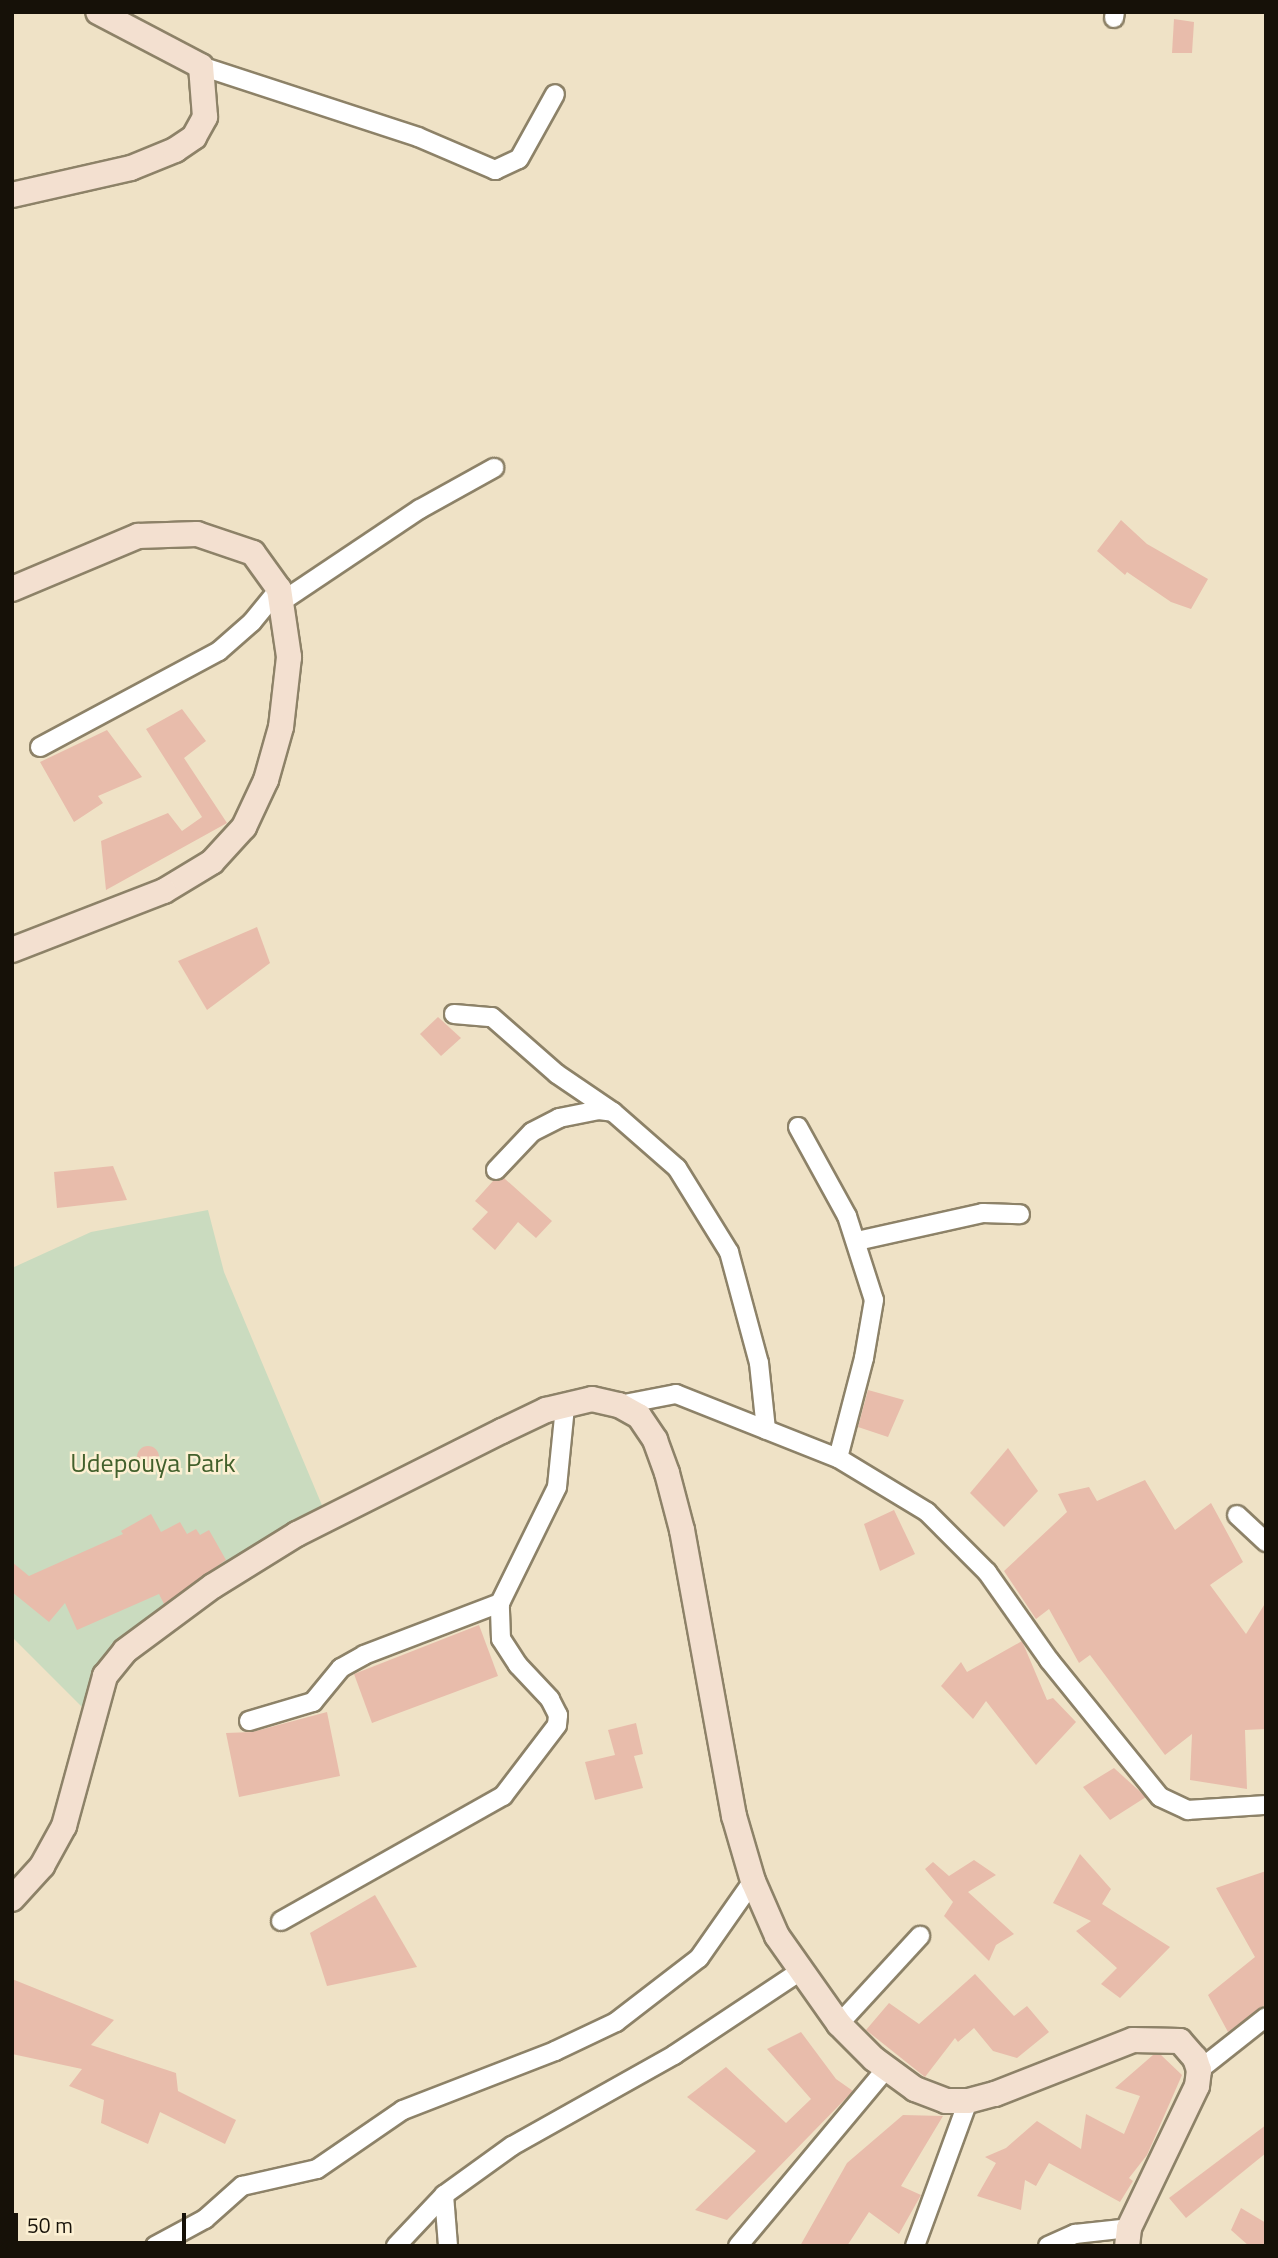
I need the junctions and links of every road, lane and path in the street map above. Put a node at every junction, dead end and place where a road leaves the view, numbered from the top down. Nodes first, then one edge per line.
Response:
1 (99, 12) edge
2 (201, 66) junction
3 (555, 94) dead end
4 (12, 195) edge
5 (494, 468) dead end
6 (12, 589) edge
7 (280, 596) junction
8 (40, 747) dead end
9 (12, 950) edge
10 (454, 1014) dead end
11 (613, 1112) junction
12 (798, 1127) dead end
13 (496, 1170) dead end
14 (1020, 1214) dead end
15 (858, 1241) junction
16 (619, 1405) junction
17 (565, 1407) junction
18 (766, 1430) junction
19 (838, 1458) junction
20 (1237, 1515) dead end
21 (1266, 1542) edge
22 (500, 1604) junction
23 (249, 1721) dead end
24 (1266, 1805) edge
25 (753, 1881) junction
26 (12, 1899) edge
27 (281, 1921) dead end
28 (920, 1936) dead end
29 (799, 1972) junction
30 (1266, 2017) edge
31 (839, 2024) junction
32 (887, 2068) junction
33 (1199, 2070) junction
34 (968, 2102) junction
35 (444, 2195) junction
36 (1128, 2237) edge
37 (155, 2246) edge
38 (396, 2246) edge
39 (448, 2246) edge
40 (738, 2246) edge
41 (915, 2246) edge
42 (1048, 2246) edge

1 - 2 street
2 - 3 street
2 - 4 street
5 - 7 street
6 - 7 street
7 - 8 street
7 - 9 street
10 - 11 street
11 - 13 street
11 - 18 street
12 - 15 street
14 - 15 street
15 - 19 street
16 - 17 street
16 - 18 street
16 - 25 street
17 - 22 street
17 - 26 street
18 - 19 street
19 - 24 street
20 - 21 street
22 - 23 street
22 - 27 street
25 - 29 street
25 - 37 street
28 - 31 street
29 - 31 street
29 - 35 street
30 - 33 street
31 - 32 street
32 - 34 street
32 - 40 street
33 - 34 street
33 - 36 street
34 - 41 street
35 - 38 street
35 - 39 street
36 - 42 street

